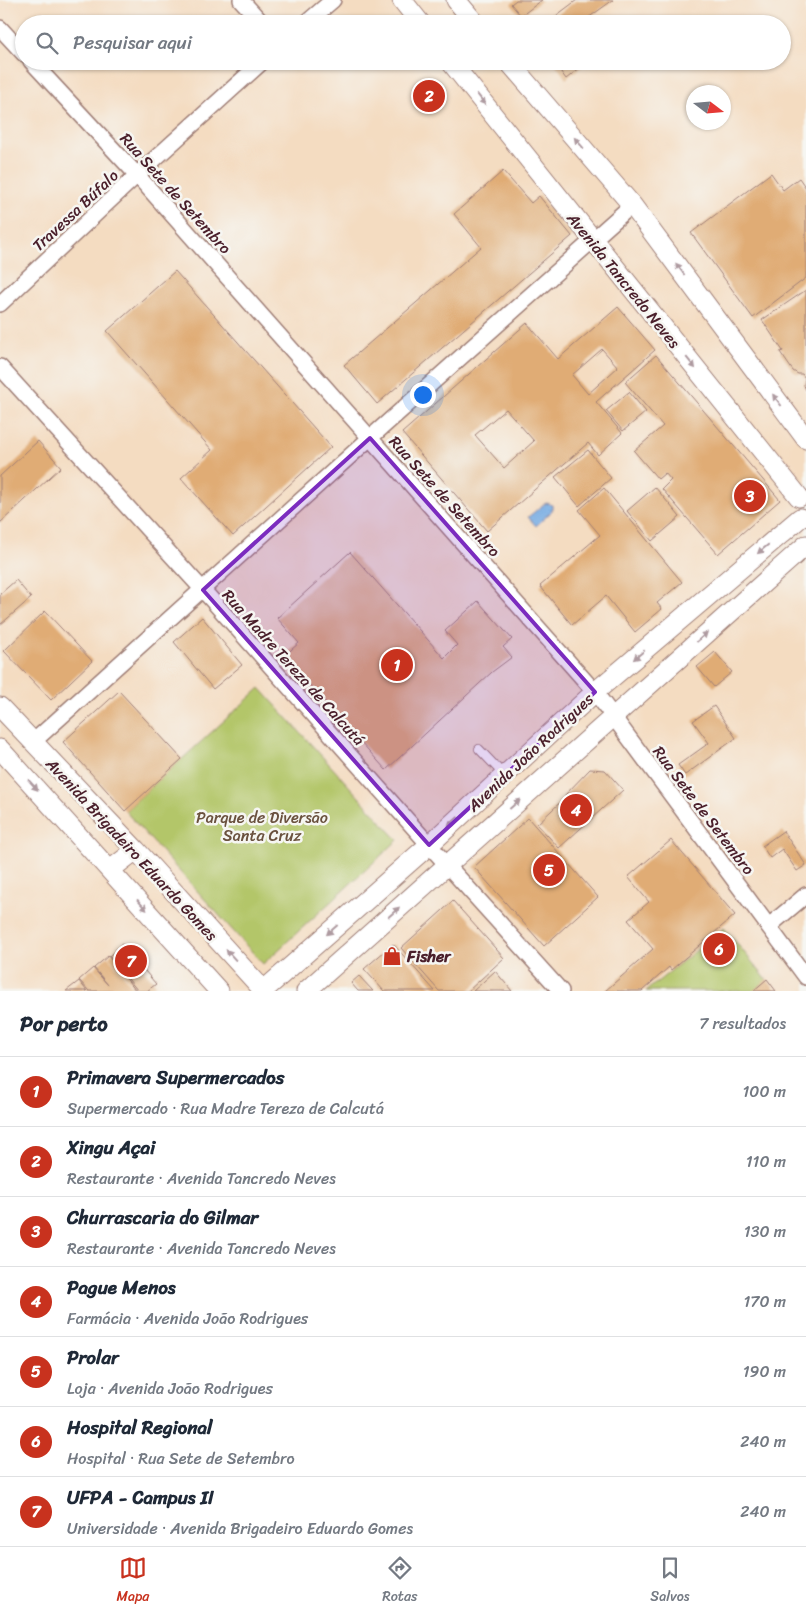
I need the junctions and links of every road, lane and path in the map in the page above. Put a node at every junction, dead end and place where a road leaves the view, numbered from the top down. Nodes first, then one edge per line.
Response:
1 (241, 0) edge
2 (333, 0) edge
3 (402, 0) edge
4 (456, 0) edge
5 (255, 15) edge
6 (316, 15) edge
7 (414, 15) edge
8 (468, 15) edge
9 (0, 28) edge
10 (15, 44) edge
11 (39, 70) edge
12 (253, 70) edge
13 (457, 70) edge
14 (516, 70) edge
15 (137, 175) junction
16 (632, 205) junction
17 (592, 240) junction
18 (0, 304) edge
19 (0, 366) edge
20 (370, 438) junction
21 (806, 439) edge
22 (803, 491) edge
23 (803, 523) edge
24 (806, 545) edge
25 (203, 590) junction
26 (595, 692) junction
27 (0, 707) edge
28 (613, 717) junction
29 (33, 742) junction
30 (0, 749) edge
31 (479, 749) dead end
32 (504, 775) junction
33 (429, 845) junction
34 (136, 850) junction
35 (447, 865) junction
36 (110, 870) junction
37 (806, 895) edge
38 (768, 926) junction
39 (306, 953) junction
40 (324, 975) junction
41 (806, 977) edge
42 (219, 991) edge
43 (264, 991) edge
44 (306, 991) edge
45 (561, 991) edge

1 - 5 street
2 - 6 street
3 - 7 street
4 - 8 street
9 - 10 street
11 - 15 street, Rua Sete de Setembro
12 - 15 street, Travessa Búfalo
13 -> 17 street, Avenida Tancredo Neves
16 -> 14 street
15 - 18 street, Travessa Búfalo
15 - 20 street, Rua Sete de Setembro
16 - 17 street
21 -> 16 street
17 - 20 street
17 -> 22 street, Avenida Tancredo Neves
19 - 25 street, Rua Madre Tereza de Calcutá
20 - 25 street
20 - 26 street, Rua Sete de Setembro
22 - 23 street
23 -> 26 street, Avenida João Rodrigues
28 -> 24 street, Avenida João Rodrigues
25 - 29 street
25 - 33 street, Rua Madre Tereza de Calcutá
26 - 28 street, Rua Sete de Setembro
26 - 32 street, Avenida João Rodrigues
27 - 29 street, Avenida Brigadeiro Eduardo Gomes
35 -> 28 street, Avenida João Rodrigues
28 - 38 street, Rua Sete de Setembro
29 - 34 street, Avenida Brigadeiro Eduardo Gomes
30 -> 36 street, Avenida Brigadeiro Eduardo Gomes
31 - 32 lane
32 -> 33 street, Avenida João Rodrigues
33 - 35 street, Rua Madre Tereza de Calcutá
33 -> 39 street, Avenida João Rodrigues
34 - 36 street
43 -> 34 street, Avenida Brigadeiro Eduardo Gomes
40 -> 35 street, Avenida João Rodrigues
35 - 45 street, Rua Madre Tereza de Calcutá
36 -> 42 street, Avenida Brigadeiro Eduardo Gomes
37 - 38 street
38 - 41 street, Rua Sete de Setembro
39 - 40 street
39 - 43 street, Avenida João Rodrigues
40 - 44 street, Avenida João Rodrigues

